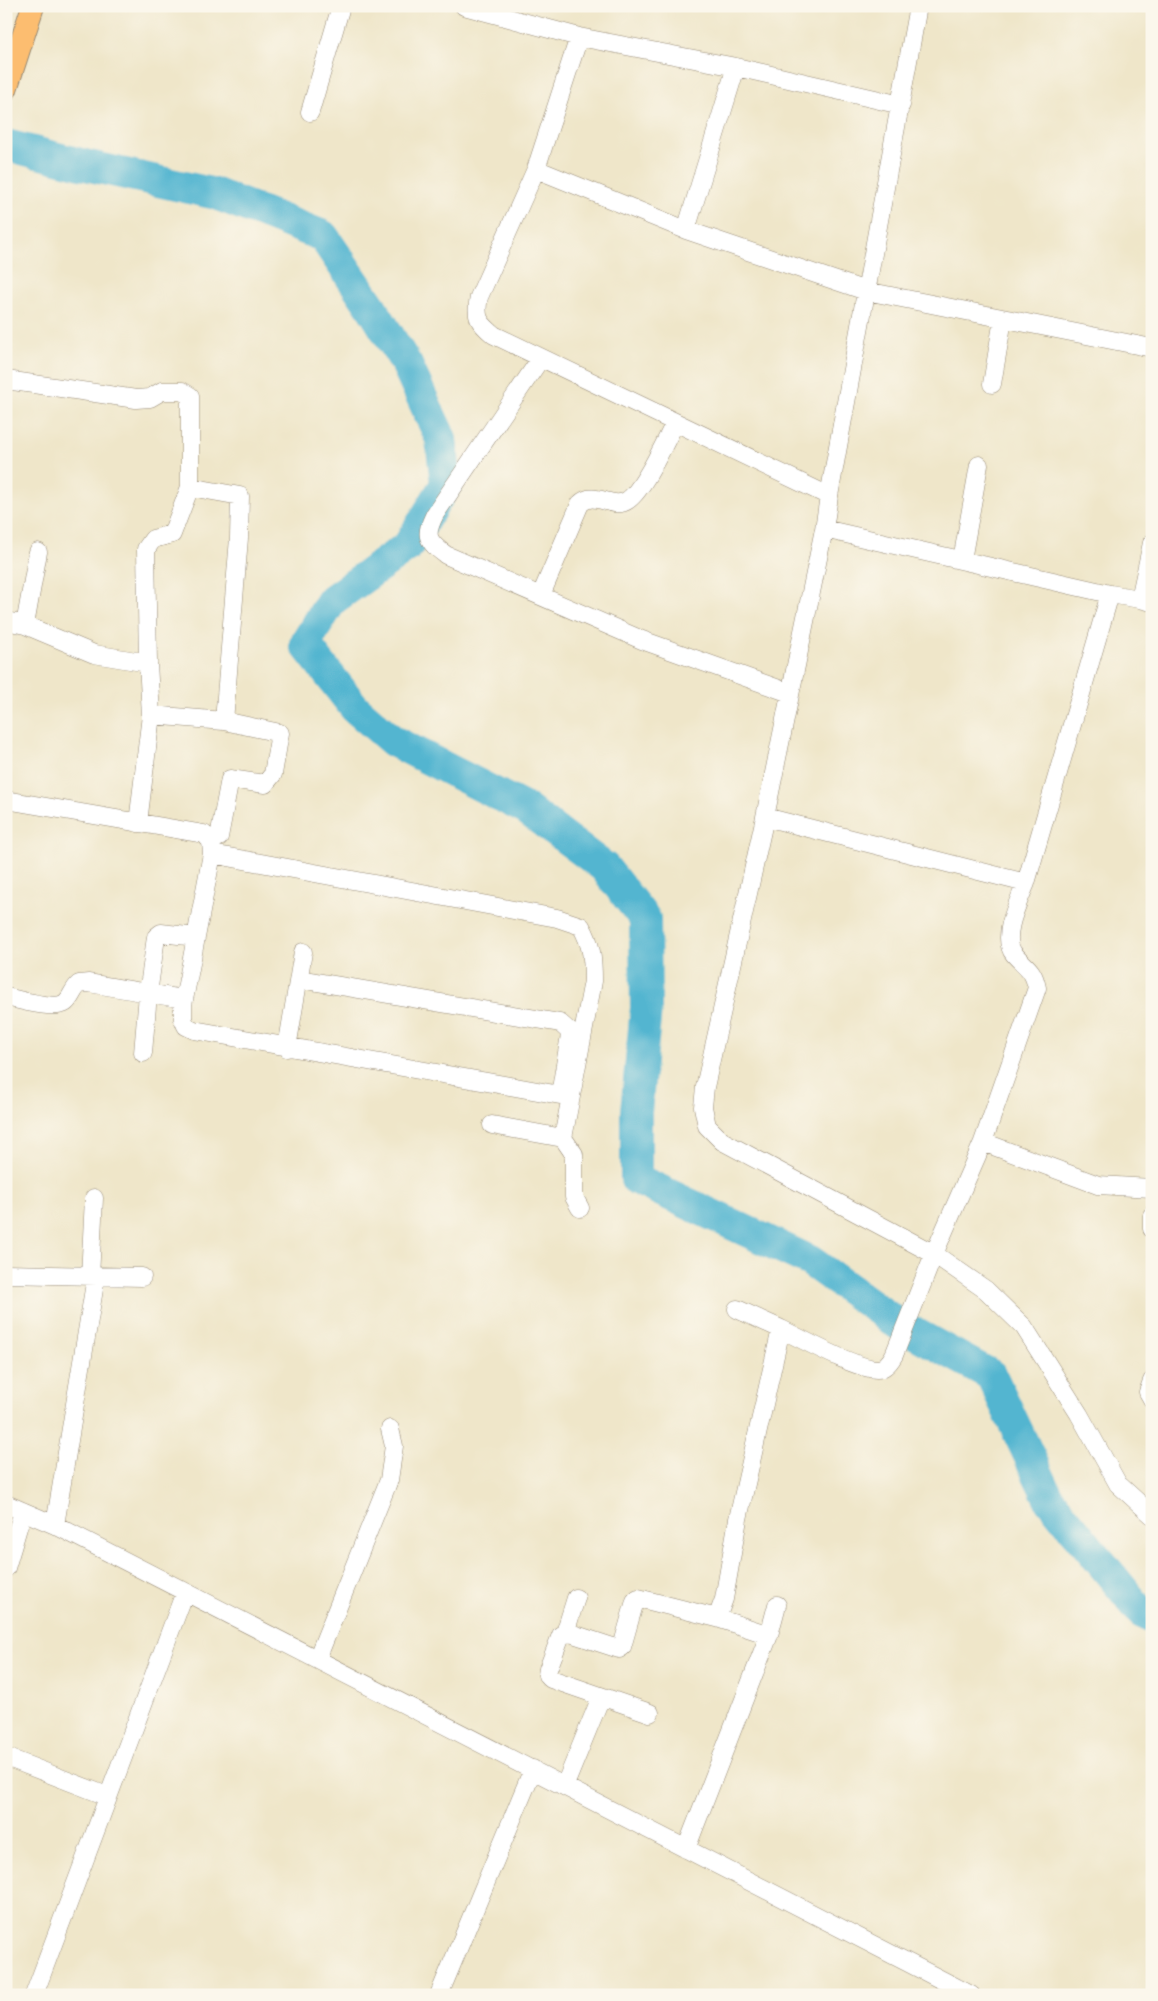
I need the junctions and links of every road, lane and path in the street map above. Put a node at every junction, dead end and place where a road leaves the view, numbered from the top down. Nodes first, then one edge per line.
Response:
1 (33, 6) edge
2 (341, 6) edge
3 (464, 6) edge
4 (918, 6) edge
5 (579, 37) junction
6 (736, 67) junction
7 (6, 89) edge
8 (902, 105) junction
9 (310, 112) dead end
10 (536, 169) junction
11 (686, 230) junction
12 (866, 291) junction
13 (1003, 319) junction
14 (1152, 348) edge
15 (541, 358) junction
16 (6, 380) edge
17 (992, 384) dead end
18 (676, 423) junction
19 (979, 465) dead end
20 (190, 487) junction
21 (829, 496) junction
22 (824, 529) junction
23 (1152, 543) edge
24 (38, 552) dead end
25 (962, 560) junction
26 (1110, 594) junction
27 (541, 595) junction
28 (1146, 600) edge
29 (6, 621) edge
30 (25, 625) junction
31 (148, 663) junction
32 (790, 693) junction
33 (151, 715) junction
34 (224, 722) junction
35 (6, 800) edge
36 (764, 817) junction
37 (138, 824) junction
38 (211, 848) junction
39 (1026, 883) junction
40 (196, 937) junction
41 (303, 952) dead end
42 (299, 979) junction
43 (148, 994) junction
44 (6, 997) edge
45 (184, 999) junction
46 (287, 1048) junction
47 (143, 1053) dead end
48 (565, 1096) junction
49 (492, 1125) dead end
50 (563, 1138) junction
51 (983, 1142) junction
52 (1152, 1188) edge
53 (94, 1198) dead end
54 (580, 1208) dead end
55 (1152, 1216) edge
56 (1152, 1230) edge
57 (934, 1254) junction
58 (6, 1274) edge
59 (93, 1277) junction
60 (142, 1277) dead end
61 (738, 1309) dead end
62 (781, 1329) junction
63 (1152, 1381) edge
64 (1152, 1399) edge
65 (390, 1430) dead end
66 (6, 1504) edge
67 (23, 1511) junction
68 (1152, 1515) edge
69 (55, 1525) junction
70 (6, 1568) edge
71 (185, 1592) junction
72 (576, 1598) dead end
73 (777, 1605) dead end
74 (717, 1618) junction
75 (565, 1633) junction
76 (769, 1635) junction
77 (318, 1660) junction
78 (601, 1697) junction
79 (650, 1714) dead end
80 (6, 1757) edge
81 (533, 1770) junction
82 (565, 1785) junction
83 (107, 1796) junction
84 (686, 1849) junction
85 (34, 1995) edge
86 (439, 1995) edge
87 (971, 1995) edge

1 - 7 main road
2 - 9 street
3 - 5 street
4 - 8 street
5 - 6 street
5 - 10 street
6 - 8 street
6 - 11 street
8 - 12 street
10 - 11 street
10 - 15 street
11 - 12 street
12 - 13 street
12 - 21 street
13 - 14 street
13 - 17 street
15 - 18 street
15 - 27 street
16 - 20 street
18 - 21 street
18 - 27 street
19 - 25 street
20 - 31 street
20 - 34 street
21 - 22 street
22 - 25 street
22 - 32 street
23 - 28 street
24 - 30 street
25 - 26 street
26 - 28 street
26 - 39 street
27 - 32 street
29 - 30 street
30 - 31 street
31 - 33 street
32 - 36 street
33 - 34 street
33 - 37 street
34 - 38 street
35 - 37 street
36 - 39 street
36 - 57 street
37 - 38 street
38 - 40 street
38 - 48 street
39 - 51 street
40 - 43 street
40 - 45 street
41 - 42 street
42 - 46 street
42 - 48 street
43 - 44 street
43 - 45 street
43 - 47 street
45 - 46 street
46 - 48 street
48 - 50 street
49 - 50 street
50 - 54 street
51 - 52 street
51 - 57 street
53 - 59 street
55 - 56 street
57 - 62 street
57 - 68 street
58 - 59 street
59 - 60 street
59 - 69 street
61 - 62 street
62 - 74 street
63 - 64 street
65 - 77 street
66 - 67 street
67 - 69 street
67 - 70 street
69 - 71 street
71 - 77 street
71 - 83 street
72 - 75 street
73 - 76 street
74 - 75 street
74 - 76 street
75 - 78 street
76 - 84 street
77 - 81 street
78 - 79 street
78 - 82 street
80 - 83 street
81 - 82 street
81 - 86 street
82 - 84 street
83 - 85 street
84 - 87 street

